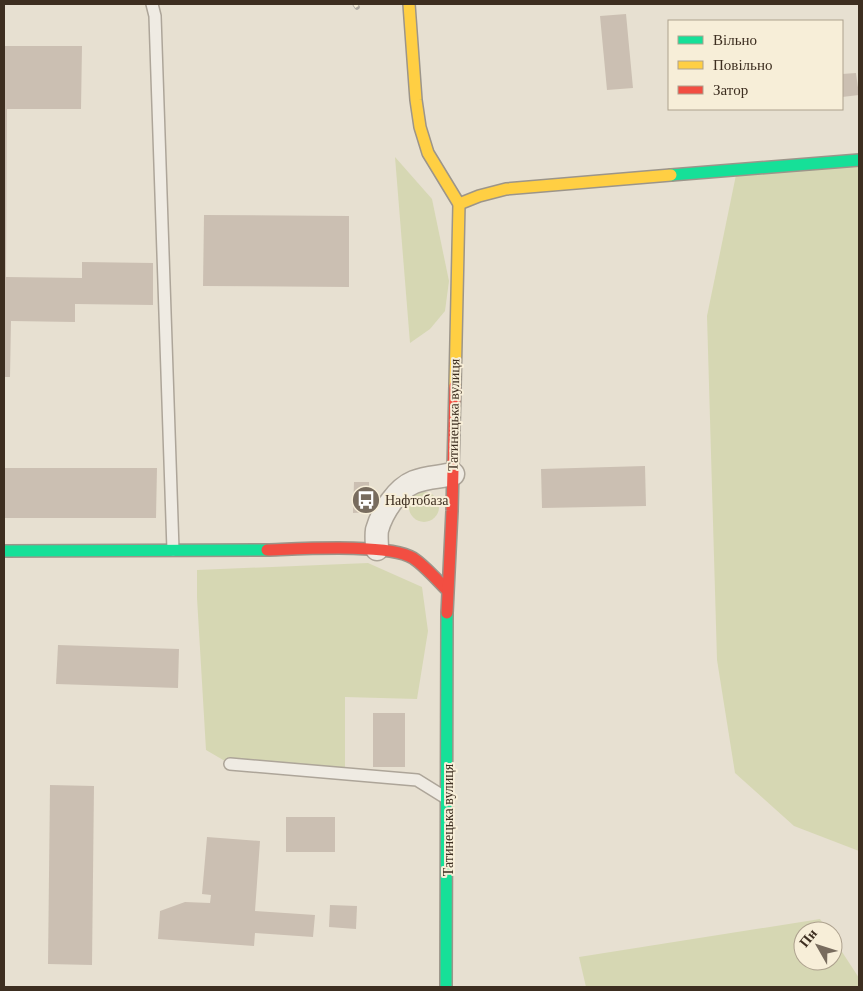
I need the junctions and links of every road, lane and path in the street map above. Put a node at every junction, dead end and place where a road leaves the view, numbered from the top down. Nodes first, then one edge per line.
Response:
1 (152, 4) edge
2 (410, 4) edge
3 (859, 160) edge
4 (459, 204) junction
5 (452, 474) junction
6 (173, 550) junction
7 (377, 550) junction
8 (4, 551) edge
9 (447, 590) junction
10 (230, 764) dead end
11 (448, 798) junction
12 (446, 987) edge

1 - 6 lane
2 - 4 street
3 - 4 street
4 - 5 street, Татинецька вулиця
5 - 7 street
5 - 9 street, Татинецька вулиця
6 - 7 street
6 - 8 street
7 - 9 street
9 - 11 street, Татинецька вулиця
10 - 11 lane
11 - 12 street, Татинецька вулиця

